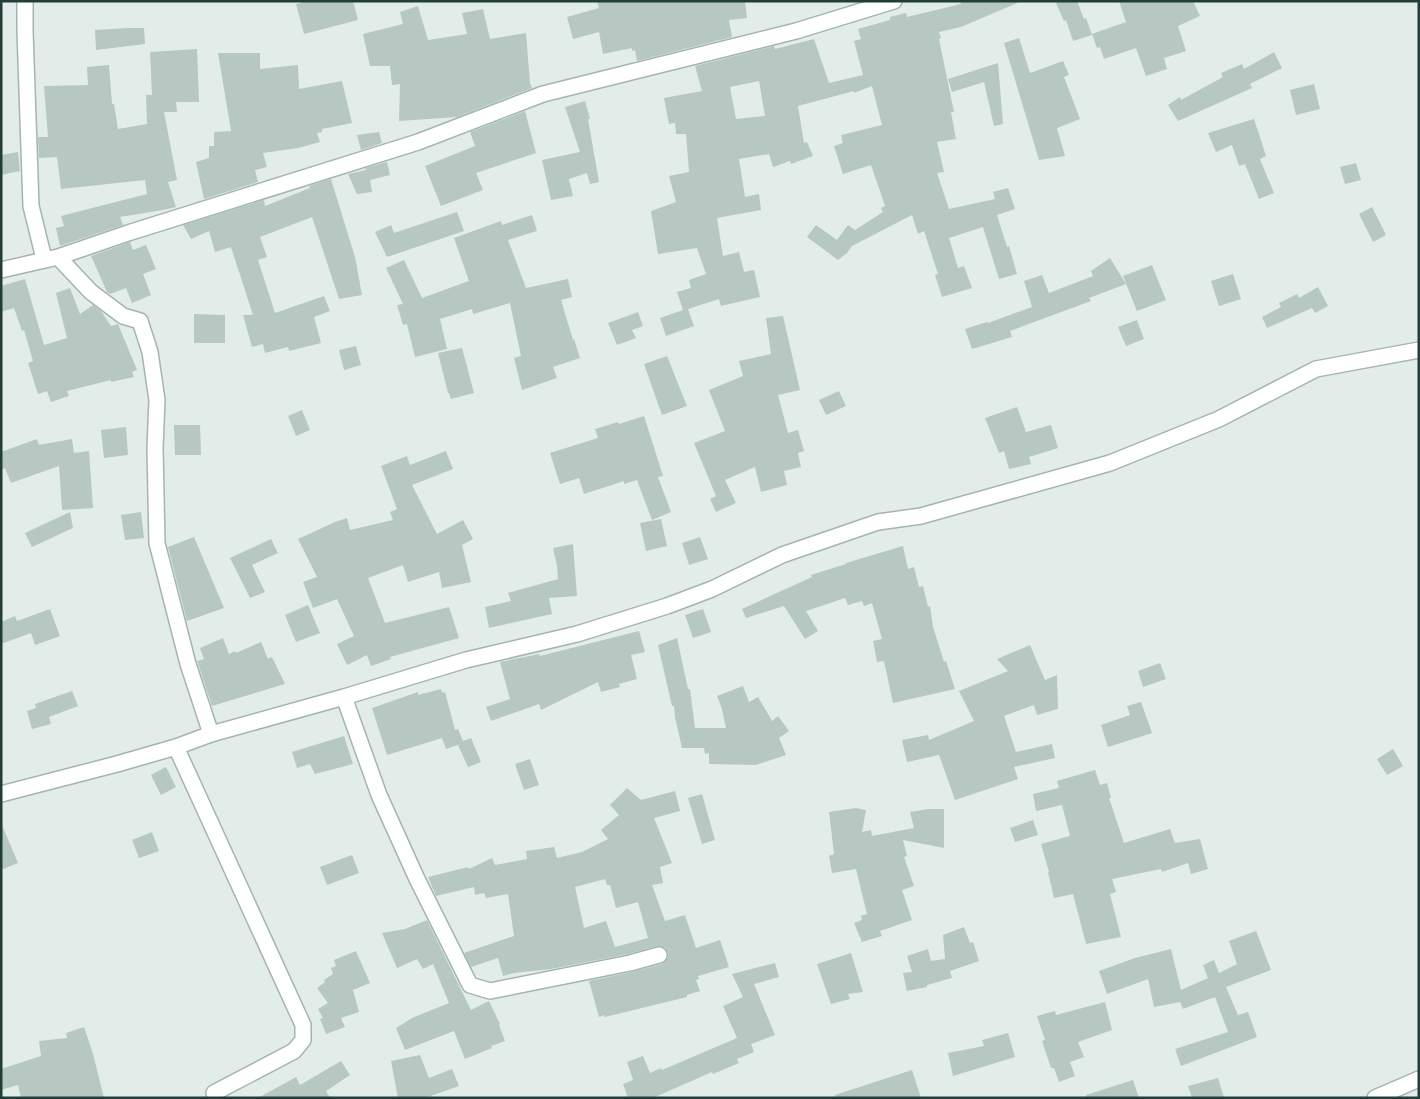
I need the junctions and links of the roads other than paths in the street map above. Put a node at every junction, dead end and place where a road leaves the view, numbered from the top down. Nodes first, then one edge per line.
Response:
1 (25, 1) edge
2 (894, 1) edge
3 (51, 258) junction
4 (1, 270) edge
5 (1419, 350) edge
6 (344, 697) junction
7 (211, 734) junction
8 (176, 747) junction
9 (1, 794) edge
10 (659, 955) dead end
11 (1419, 1080) edge
12 (214, 1093) dead end
13 (1375, 1098) edge

1 - 3 street
2 - 3 street
3 - 4 street
3 - 7 street
5 - 6 street
6 - 7 street
6 - 10 street
7 - 8 street
8 - 9 street
8 - 12 street
11 - 13 street

